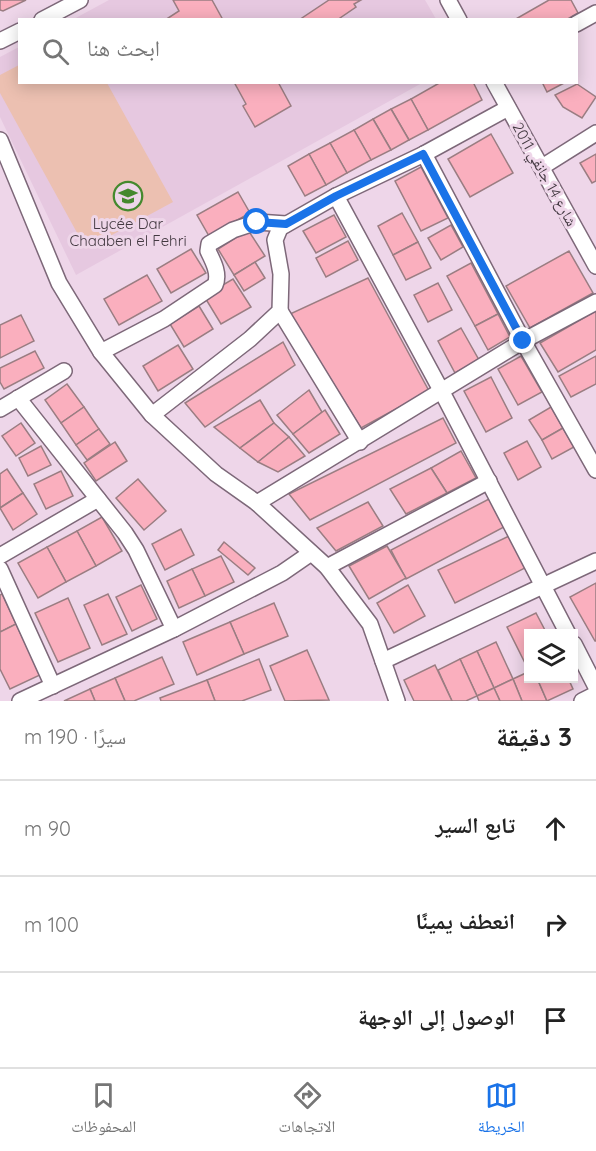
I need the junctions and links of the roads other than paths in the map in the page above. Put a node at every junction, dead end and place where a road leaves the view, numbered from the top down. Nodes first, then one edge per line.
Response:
1 (80, 0) edge
2 (448, 0) edge
3 (60, 4) edge
4 (596, 13) edge
5 (44, 18) edge
6 (458, 18) edge
7 (578, 23) edge
8 (18, 32) edge
9 (0, 41) edge
10 (495, 84) edge
11 (508, 108) junction
12 (596, 133) edge
13 (0, 140) edge
14 (423, 154) junction
15 (542, 167) junction
16 (336, 196) junction
17 (286, 224) junction
18 (594, 256) edge
19 (596, 302) edge
20 (280, 311) junction
21 (523, 341) junction
22 (101, 352) junction
23 (64, 371) dead end
24 (442, 392) junction
25 (18, 398) junction
26 (0, 409) edge
27 (152, 415) junction
28 (360, 442) junction
29 (596, 470) edge
30 (489, 481) junction
31 (98, 499) junction
32 (257, 503) junction
33 (311, 552) junction
34 (0, 556) edge
35 (596, 561) edge
36 (327, 567) junction
37 (1, 575) edge
38 (543, 587) junction
39 (174, 629) junction
40 (566, 629) edge
41 (578, 653) edge
42 (383, 661) junction
43 (53, 686) junction
44 (596, 687) edge
45 (596, 694) edge
46 (20, 701) edge
47 (397, 701) edge
48 (582, 701) edge

1 - 3 street
2 - 6 street
3 - 5 street
4 - 7 street
8 - 9 street
10 - 11 street, شارع 14 جانفي 2011
11 - 14 street
11 - 15 street, شارع 14 جانفي 2011
12 - 15 street
13 - 22 street
14 - 16 street
14 - 21 street
15 - 18 street, شارع 14 جانفي 2011
16 - 17 street
16 - 24 street
17 - 20 street
17 - 22 street
19 - 21 street
20 - 27 street
20 - 28 street
21 - 24 street
21 - 29 street
22 - 27 street
23 - 25 street
24 - 28 street
24 - 30 street
25 - 26 street
25 - 31 street
27 - 32 street
28 - 32 street
30 - 36 street
30 - 38 street
31 - 34 street
31 - 39 street
32 - 33 street
33 - 36 street
33 - 39 street
35 - 38 street
36 - 42 street
37 - 43 street
38 - 40 street
38 - 42 street
39 - 43 street
41 - 44 street
42 - 47 street
43 - 46 street
45 - 48 street

